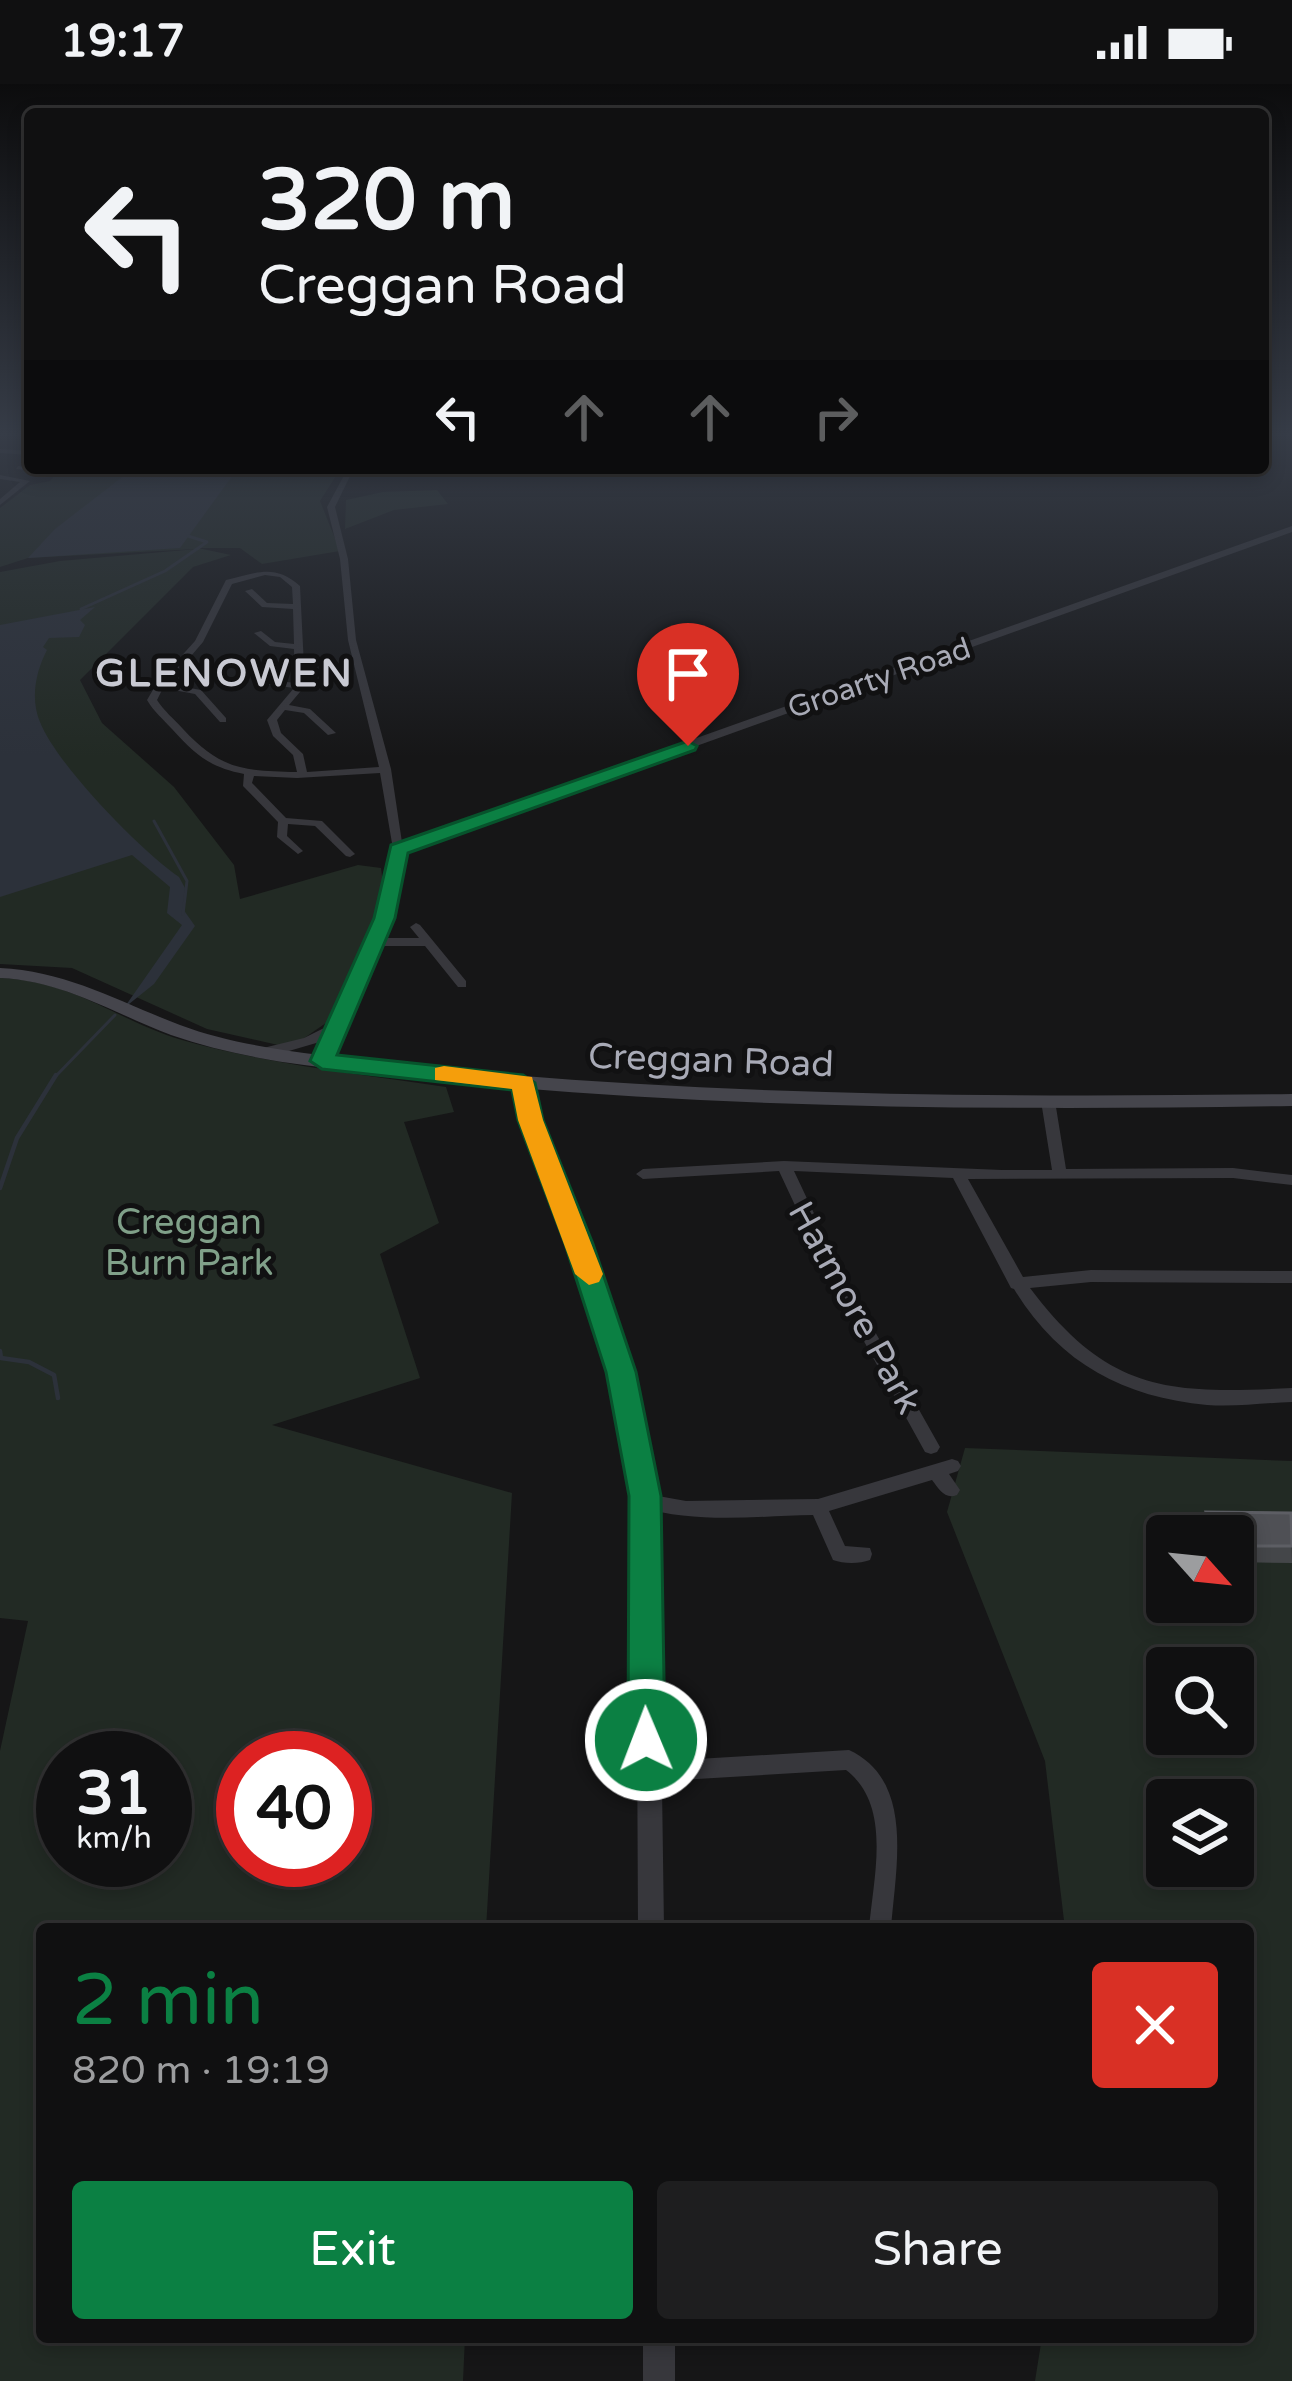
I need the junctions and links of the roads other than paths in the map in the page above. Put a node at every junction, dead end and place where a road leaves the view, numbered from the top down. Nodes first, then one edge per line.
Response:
1 (340, 542) edge
2 (1255, 542) edge
3 (249, 591) dead end
4 (296, 607) junction
5 (258, 633) dead end
6 (297, 646) junction
7 (252, 666) dead end
8 (160, 685) junction
9 (300, 686) junction
10 (284, 707) junction
11 (223, 720) dead end
12 (331, 733) dead end
13 (386, 769) junction
14 (250, 771) junction
15 (302, 772) junction
16 (283, 821) junction
17 (398, 849) junction
18 (298, 851) dead end
19 (350, 854) dead end
20 (416, 927) dead end
21 (376, 942) junction
22 (428, 942) junction
23 (0, 973) edge
24 (462, 984) dead end
25 (338, 1027) junction
26 (266, 1053) junction
27 (322, 1061) junction
28 (523, 1083) junction
29 (1292, 1100) edge
30 (1048, 1101) junction
31 (784, 1166) junction
32 (643, 1174) dead end
33 (958, 1174) junction
34 (1060, 1175) junction
35 (1292, 1180) edge
36 (1292, 1277) edge
37 (1016, 1284) junction
38 (1292, 1395) edge
39 (932, 1447) dead end
40 (951, 1490) dead end
41 (646, 1502) junction
42 (818, 1507) junction
43 (863, 1554) dead end
44 (647, 1772) junction
45 (651, 1923) edge
46 (880, 1923) edge
47 (659, 2343) edge
48 (659, 2381) edge

1 - 13 street
2 - 17 street, Groarty Road
3 - 4 street
4 - 6 street
4 - 8 street
5 - 6 street
6 - 9 street
7 - 9 street
8 - 11 street
8 - 14 street
9 - 10 street
10 - 12 street
10 - 15 street
13 - 15 street
13 - 17 street
14 - 15 street
14 - 16 street
16 - 18 street
16 - 19 street
17 - 21 street
20 - 22 street
21 - 22 street
21 - 25 street
22 - 24 street
23 - 26 main road, Creggan Road
25 - 26 street
25 - 27 street
26 - 27 main road, Creggan Road
27 - 28 main road, Creggan Road
28 - 30 main road, Creggan Road
28 - 41 street
29 - 30 main road, Creggan Road
30 - 34 street
31 - 32 street, Hatmore Park
31 - 33 street, Hatmore Park
31 - 39 street, Hatmore Park
33 - 34 street, Hatmore Park
33 - 37 street
34 - 35 street, Hatmore Park
36 - 37 street
37 - 38 street
40 - 42 street
41 - 42 street
41 - 44 street
42 - 43 street
44 - 45 street
44 - 46 street
47 - 48 street

